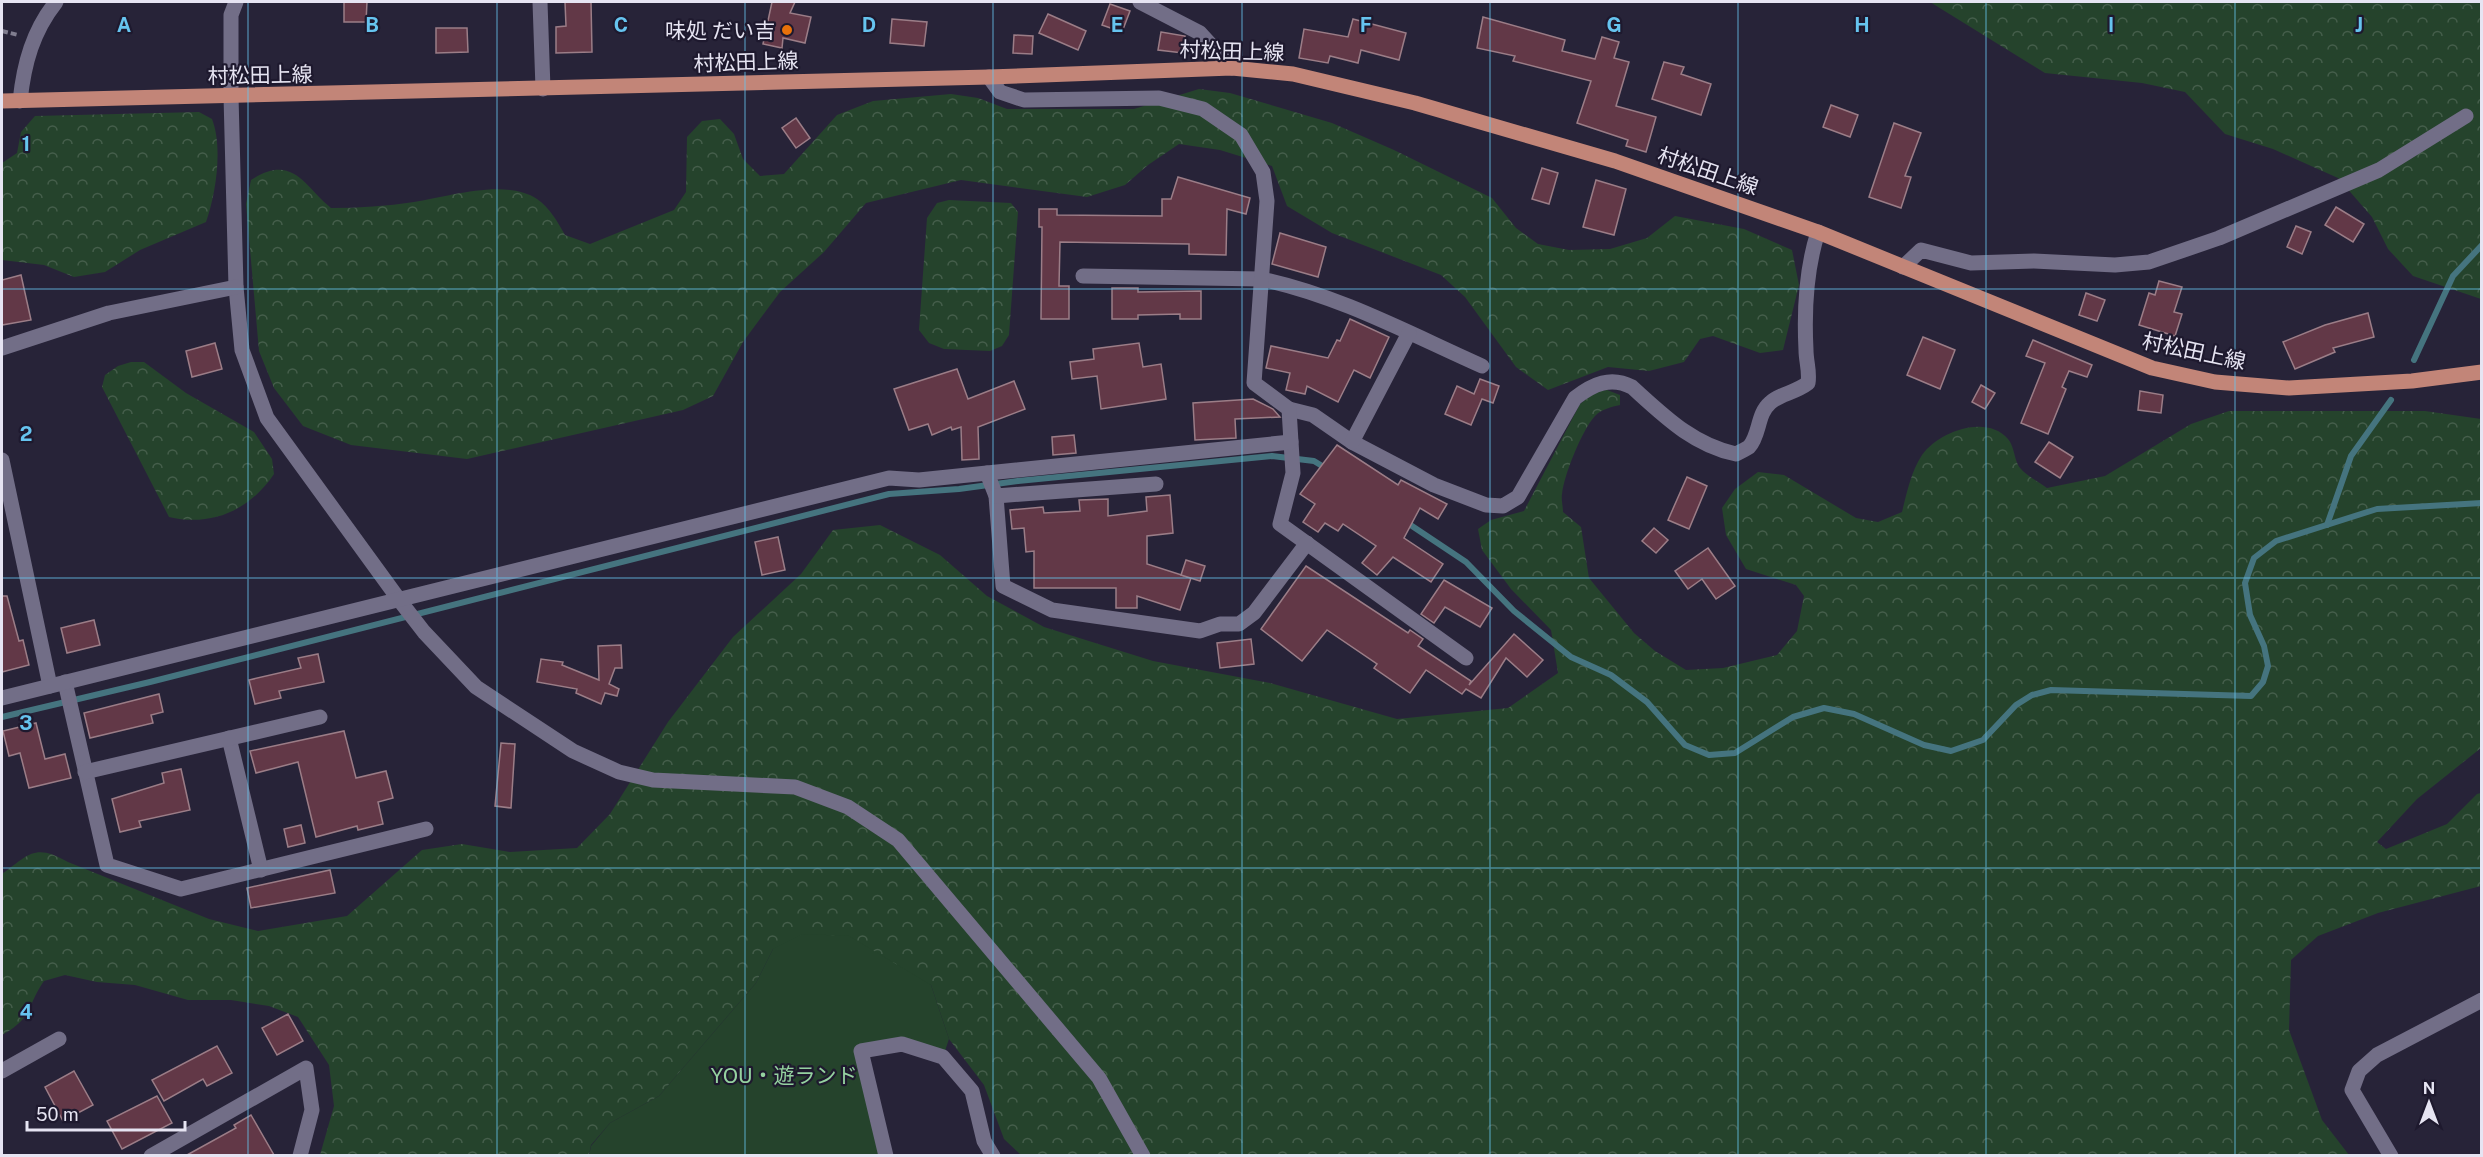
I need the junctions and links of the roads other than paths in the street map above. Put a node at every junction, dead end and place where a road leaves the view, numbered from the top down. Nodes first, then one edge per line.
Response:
1 (56, 2) edge
2 (236, 2) edge
3 (540, 2) edge
4 (1140, 2) edge
5 (1232, 68) junction
6 (989, 77) junction
7 (543, 89) junction
8 (231, 96) junction
9 (2, 101) edge
10 (20, 101) junction
11 (2466, 116) dead end
12 (1818, 232) junction
13 (1904, 267) junction
14 (1083, 276) dead end
15 (1261, 279) junction
16 (236, 287) junction
17 (1409, 333) junction
18 (2, 348) edge
19 (1482, 366) dead end
20 (2481, 372) edge
21 (1288, 409) junction
22 (1291, 442) junction
23 (1352, 442) junction
24 (2, 460) edge
25 (987, 473) junction
26 (1156, 484) dead end
27 (996, 496) junction
28 (1307, 543) junction
29 (400, 601) junction
30 (1466, 658) dead end
31 (65, 682) junction
32 (50, 686) junction
33 (2, 698) edge
34 (320, 717) dead end
35 (229, 738) junction
36 (85, 772) junction
37 (426, 829) dead end
38 (261, 870) junction
39 (2481, 1000) edge
40 (59, 1039) dead end
41 (2, 1071) edge
42 (151, 1155) edge
43 (300, 1155) edge
44 (886, 1155) edge
45 (993, 1155) edge
46 (1143, 1155) edge
47 (2391, 1155) edge

1 - 10 street
2 - 8 street
3 - 7 street
4 - 5 street
5 - 6 main road, 村松田上線
5 - 12 main road, 村松田上線
6 - 7 main road, 村松田上線
6 - 15 street
7 - 8 main road, 村松田上線
8 - 10 main road, 村松田上線
8 - 16 street
9 - 10 main road, 村松田上線
11 - 13 street
12 - 13 main road, 村松田上線
12 - 23 street
13 - 20 main road, 村松田上線
14 - 15 street
15 - 17 street
15 - 21 street
16 - 18 street
16 - 29 street
17 - 19 street
17 - 23 street
21 - 22 street
21 - 23 street
22 - 25 street
22 - 28 street
24 - 32 street
25 - 27 street
25 - 29 street
26 - 27 street
27 - 28 street
28 - 30 street
29 - 31 street
29 - 46 street
31 - 32 street
31 - 36 street
32 - 33 street
34 - 35 street
35 - 36 street
35 - 38 street
36 - 38 street
37 - 38 street
39 - 47 street
40 - 41 street
42 - 43 street
44 - 45 street

